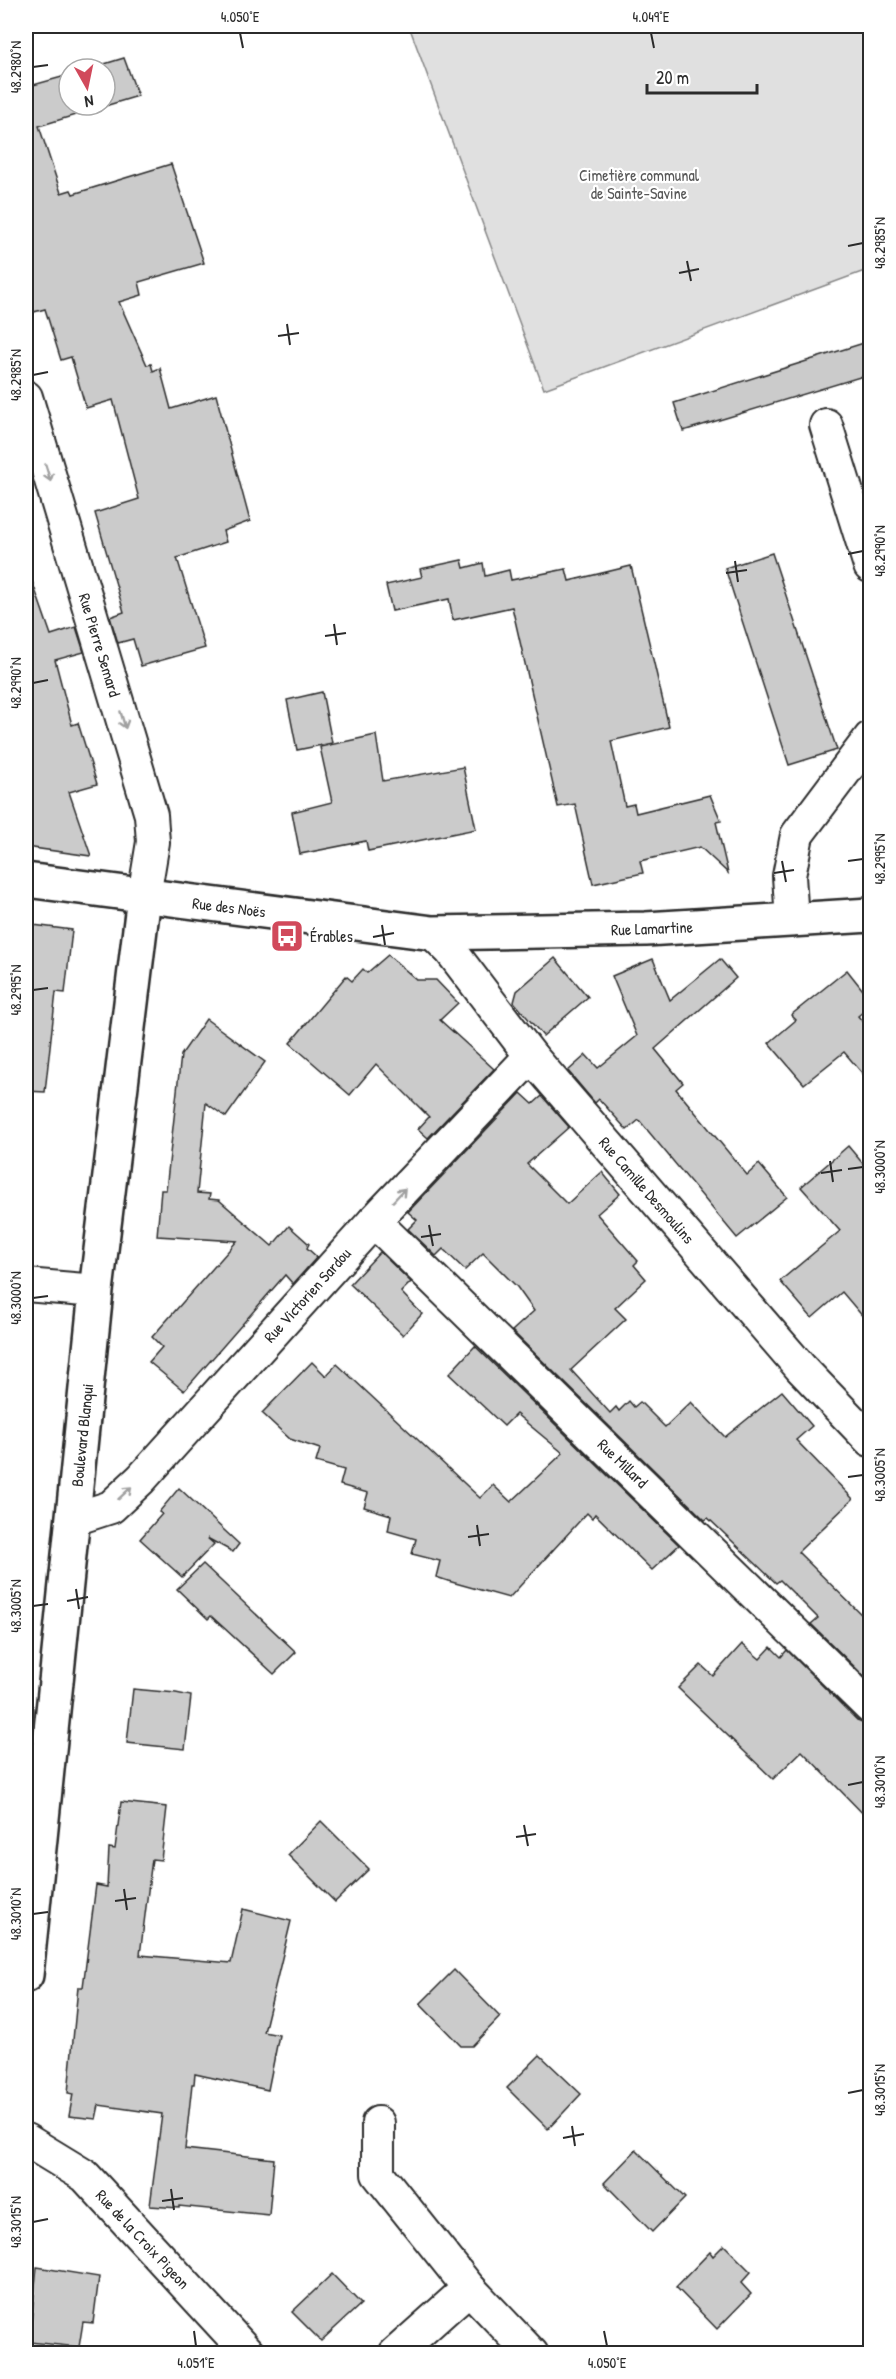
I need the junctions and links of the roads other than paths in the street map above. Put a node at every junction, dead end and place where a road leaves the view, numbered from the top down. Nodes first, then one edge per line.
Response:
1 (26, 397) edge
2 (826, 425) dead end
3 (870, 566) edge
4 (870, 738) edge
5 (26, 880) edge
6 (144, 896) junction
7 (870, 915) edge
8 (792, 920) junction
9 (434, 933) junction
10 (531, 1056) junction
11 (374, 1221) junction
12 (26, 1285) edge
13 (96, 1291) junction
14 (870, 1440) edge
15 (74, 1519) junction
16 (870, 1707) edge
17 (26, 1976) edge
18 (378, 2123) dead end
19 (26, 2140) edge
20 (469, 2288) junction
21 (249, 2354) edge
22 (395, 2354) edge
23 (532, 2354) edge

1 -> 6 street, Rue Pierre Semard
2 - 3 street
4 - 8 street
5 - 6 street, Rue des Noës
6 - 9 street, Rue des Noës
6 - 13 street, Boulevard Blanqui
7 - 8 street, Rue Lamartine
8 - 9 street, Rue Lamartine
9 - 10 street, Rue Camille Desmoulins
11 -> 10 street, Rue Victorien Sardou
10 - 14 street, Rue Camille Desmoulins
15 -> 11 street, Rue Victorien Sardou
11 - 16 street, Rue Millard
12 - 13 street
13 - 15 street, Boulevard Blanqui
15 - 17 street, Boulevard Blanqui
18 - 20 street
19 - 21 street, Rue de la Croix Pigeon
20 - 22 street
20 - 23 street

